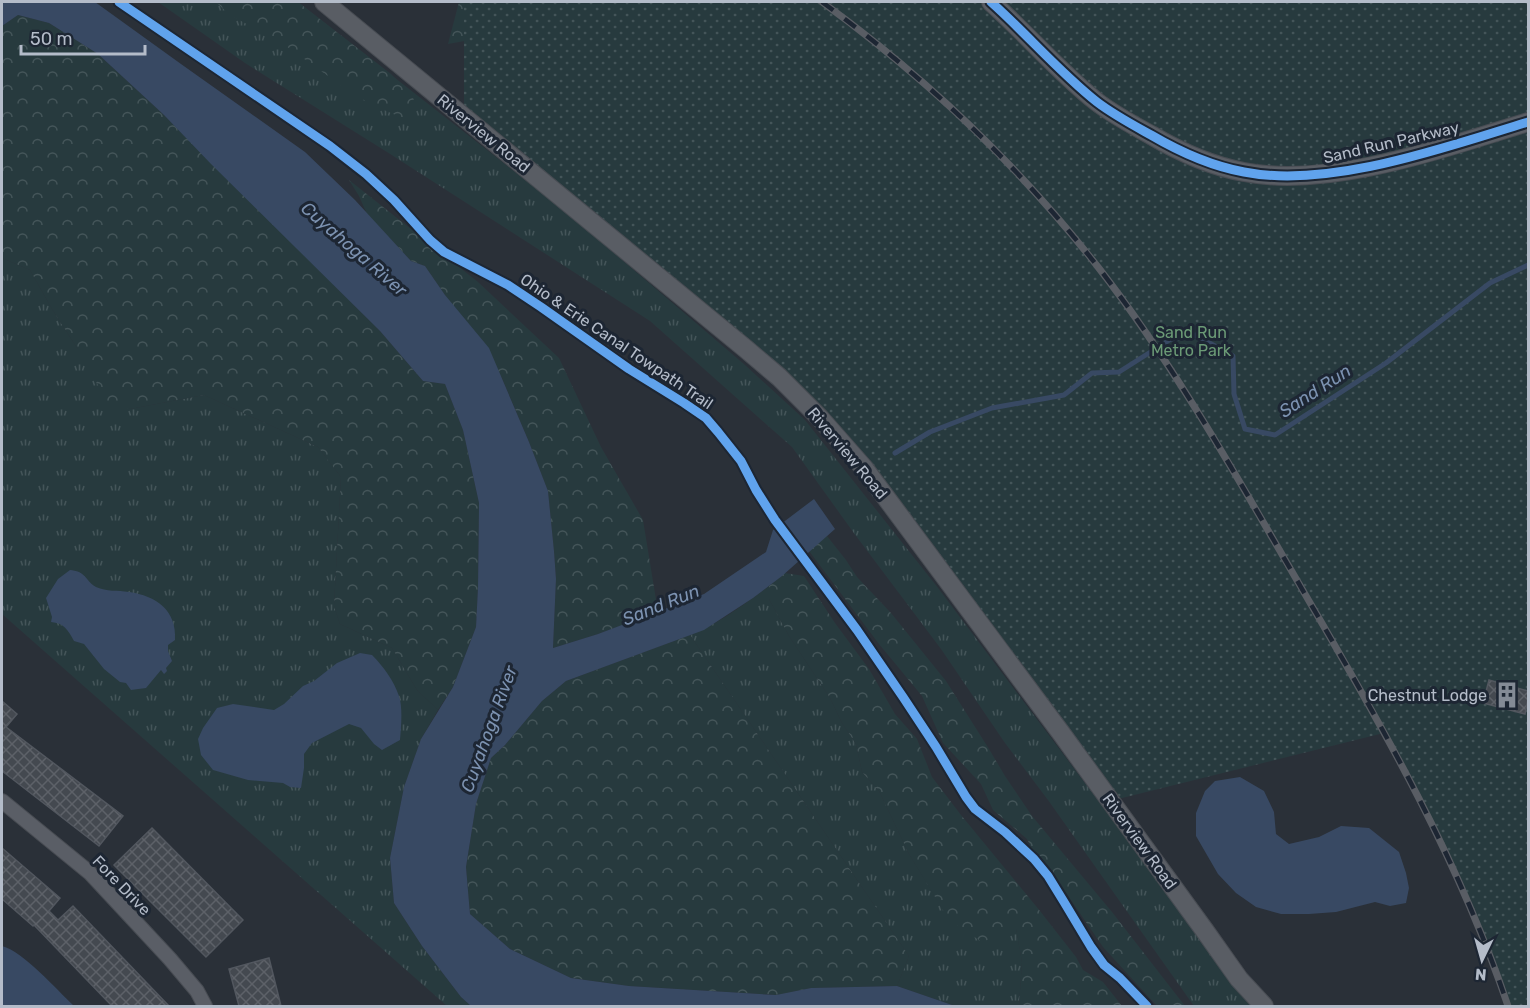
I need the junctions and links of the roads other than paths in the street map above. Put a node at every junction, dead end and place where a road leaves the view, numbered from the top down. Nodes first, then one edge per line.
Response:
1 (324, 2) edge
2 (992, 2) edge
3 (1528, 122) edge
4 (2, 801) edge
5 (205, 1006) edge
6 (1264, 1006) edge

1 - 6 main road, Riverview Road
2 - 3 main road, Sand Run Parkway
4 - 5 street, Fore Drive

